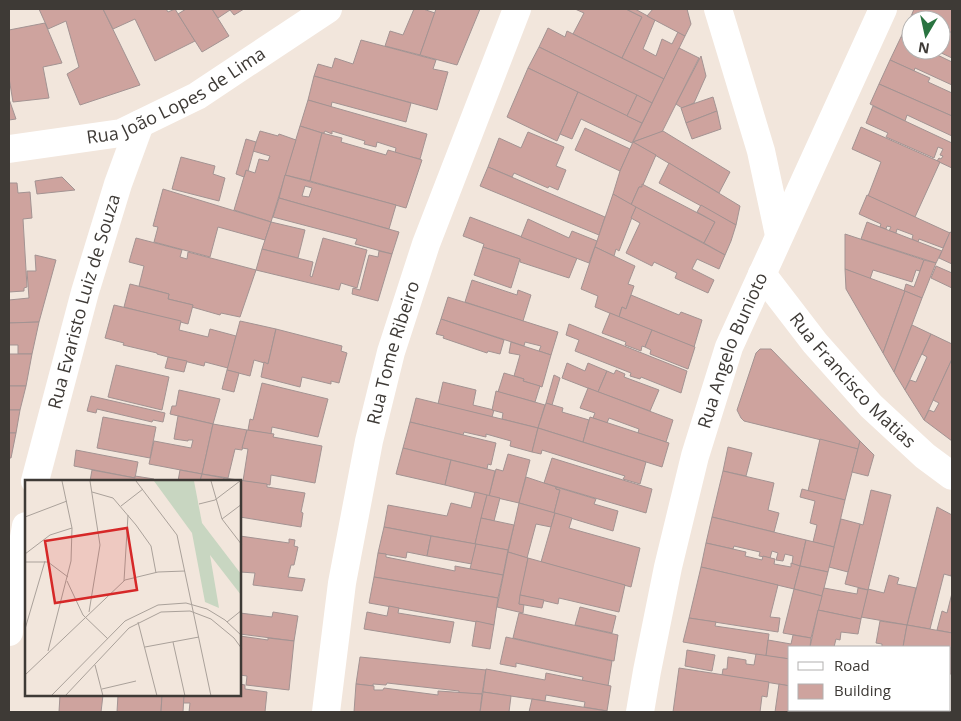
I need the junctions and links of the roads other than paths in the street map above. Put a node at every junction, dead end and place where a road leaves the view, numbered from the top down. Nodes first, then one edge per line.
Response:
1 (328, 9) edge
2 (517, 9) edge
3 (718, 9) edge
4 (883, 9) edge
5 (140, 124) junction
6 (9, 149) edge
7 (779, 235) junction
8 (762, 274) junction
9 (952, 476) edge
10 (35, 480) edge
11 (25, 532) edge
12 (9, 632) edge
13 (326, 712) edge
14 (640, 712) edge

1 - 5 street, Rua João Lopes de Lima
2 - 13 street, Rua Tome Ribeiro
3 - 7 street
4 - 7 street, Rua Angelo Bunioto
5 - 6 street, Rua João Lopes de Lima
5 - 10 street, Rua Evaristo Luiz de Souza
7 - 8 street, Rua Angelo Bunioto
8 - 9 street, Rua Francisco Matias
8 - 14 street, Rua Angelo Bunioto
11 - 12 street

